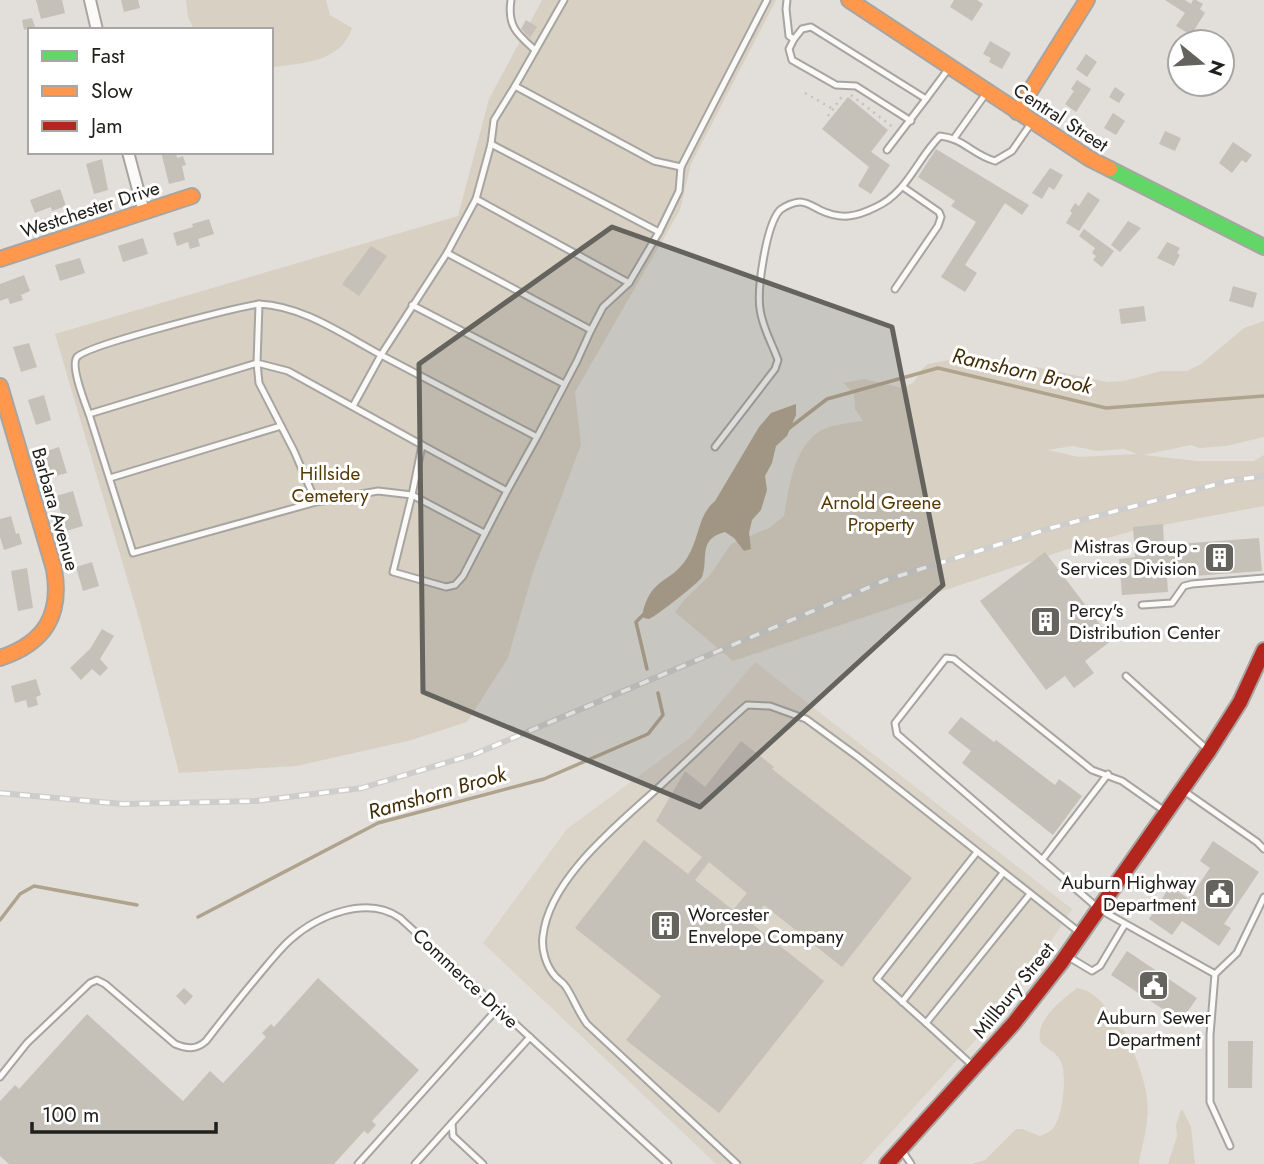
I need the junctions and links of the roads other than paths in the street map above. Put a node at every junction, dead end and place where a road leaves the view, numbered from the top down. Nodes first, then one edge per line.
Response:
1 (90, 0) edge
2 (511, 0) edge
3 (564, 0) edge
4 (767, 0) edge
5 (787, 0) edge
6 (849, 0) edge
7 (1087, 0) edge
8 (97, 28) edge
9 (794, 39) junction
10 (536, 50) junction
11 (950, 66) junction
12 (515, 86) junction
13 (987, 92) junction
14 (926, 99) junction
15 (1017, 112) junction
16 (911, 121) junction
17 (1032, 122) junction
18 (955, 137) junction
19 (491, 144) junction
20 (887, 150) dead end
21 (129, 154) edge
22 (681, 167) junction
23 (903, 187) junction
24 (192, 196) dead end
25 (476, 199) junction
26 (144, 212) junction
27 (659, 232) junction
28 (1264, 247) edge
29 (447, 253) junction
30 (0, 259) edge
31 (629, 283) junction
32 (895, 289) dead end
33 (259, 303) junction
34 (412, 305) junction
35 (591, 330) junction
36 (381, 355) junction
37 (257, 363) junction
38 (564, 384) junction
39 (0, 386) edge
40 (353, 406) junction
41 (89, 414) junction
42 (281, 426) junction
43 (537, 437) junction
44 (422, 444) junction
45 (715, 447) dead end
46 (110, 478) junction
47 (507, 491) junction
48 (412, 495) junction
49 (316, 502) junction
50 (484, 533) junction
51 (1264, 578) edge
52 (1142, 606) dead end
53 (1264, 650) edge
54 (0, 658) edge
55 (1126, 676) dead end
56 (1209, 751) junction
57 (1108, 774) junction
58 (1182, 790) junction
59 (1166, 812) junction
60 (1264, 849) edge
61 (977, 852) junction
62 (1042, 860) junction
63 (1003, 873) junction
64 (1030, 894) junction
65 (1264, 897) edge
66 (1099, 909) junction
67 (1125, 924) junction
68 (1082, 934) junction
69 (1066, 956) junction
70 (1215, 974) junction
71 (902, 1002) junction
72 (498, 1008) junction
73 (926, 1023) junction
74 (530, 1037) junction
75 (974, 1067) junction
76 (0, 1077) edge
77 (452, 1124) junction
78 (1230, 1146) dead end
79 (901, 1149) junction
80 (358, 1164) edge
81 (415, 1164) edge
82 (483, 1164) edge
83 (668, 1164) edge
84 (737, 1164) edge
85 (887, 1164) edge
86 (911, 1164) edge

1 - 8 street
2 - 10 lane
3 - 10 lane
4 - 22 lane
5 - 9 lane
6 - 11 street, Central Street
7 - 15 street
9 - 14 lane
9 - 16 lane
10 - 12 lane
11 - 13 street, Central Street
11 - 14 lane
12 - 19 lane
12 - 22 lane
13 - 15 street, Central Street
13 - 18 lane
14 - 16 lane
15 - 17 street, Central Street
16 - 20 lane
17 - 18 lane
17 - 28 street, Central Street
18 - 23 lane
19 - 25 lane
19 - 27 lane
21 - 26 street
22 - 27 lane
23 - 32 lane
23 - 45 lane
24 - 26 street, Westchester Drive
25 - 29 lane
25 - 31 lane
26 - 30 street, Westchester Drive
27 - 31 lane
29 - 34 lane
29 - 35 lane
31 - 35 lane
33 - 36 lane
33 - 37 lane
33 - 41 lane
34 - 36 lane
34 - 38 lane
35 - 38 lane
36 - 40 lane
36 - 43 lane
37 - 40 lane
37 - 41 lane
37 - 42 lane
38 - 43 lane
39 - 54 street, Barbara Avenue
40 - 44 lane
41 - 46 lane
42 - 46 lane
42 - 49 lane
43 - 47 lane
44 - 47 lane
44 - 48 lane
46 - 49 lane
47 - 50 lane
48 - 49 lane
48 - 50 lane
48 - 50 lane
51 - 52 lane
53 - 56 street, Millbury Street
55 - 56 lane
56 - 58 street, Millbury Street
57 - 59 lane
57 - 62 lane
57 - 62 lane
58 - 59 street, Millbury Street
58 - 60 lane
59 - 66 street, Millbury Street
61 - 63 lane
61 - 71 lane
61 - 84 lane
62 - 66 lane
63 - 64 lane
63 - 71 lane
64 - 68 lane
64 - 73 lane
65 - 70 lane
66 - 67 lane
66 - 68 street, Millbury Street
67 - 69 lane
67 - 70 lane
68 - 69 street, Millbury Street
69 - 75 street, Millbury Street
70 - 78 lane
71 - 73 lane
72 - 74 lane, Commerce Drive
72 - 76 lane, Commerce Drive
72 - 80 lane
73 - 75 lane
74 - 77 lane
74 - 83 lane, Commerce Drive
75 - 79 street, Millbury Street
77 - 81 lane
77 - 82 lane
79 - 85 street, Millbury Street
79 - 86 lane

